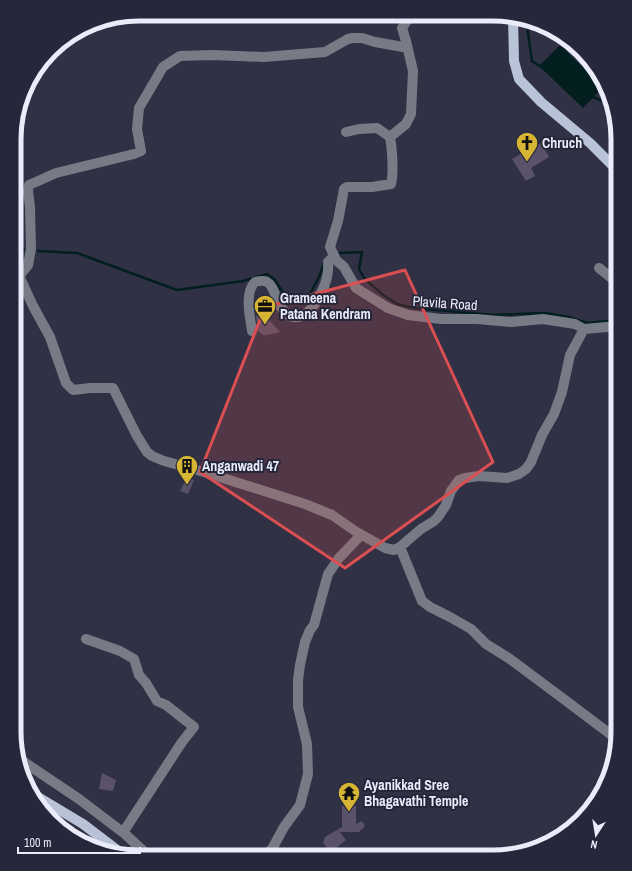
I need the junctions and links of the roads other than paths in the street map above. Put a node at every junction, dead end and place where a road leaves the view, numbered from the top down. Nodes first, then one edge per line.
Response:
1 (407, 21) edge
2 (513, 23) edge
3 (406, 41) junction
4 (346, 132) dead end
5 (390, 137) junction
6 (611, 165) edge
7 (334, 256) junction
8 (599, 268) dead end
9 (21, 270) edge
10 (611, 277) edge
11 (21, 281) edge
12 (611, 327) edge
13 (584, 329) junction
14 (252, 331) dead end
15 (361, 535) junction
16 (400, 547) junction
17 (86, 639) dead end
18 (611, 735) edge
19 (25, 763) edge
20 (42, 800) edge
21 (125, 834) junction
22 (114, 847) edge
23 (139, 847) junction
24 (135, 850) edge
25 (142, 850) edge
26 (271, 850) edge

1 - 3 street
2 - 6 main road
3 - 5 street
3 - 9 street
4 - 5 street
5 - 7 street
7 - 13 street, Plavila Road
7 - 14 street
8 - 10 street
11 - 15 street
12 - 13 street
13 - 16 street
15 - 16 street
15 - 26 street
16 - 18 street
17 - 21 street
19 - 21 street
20 - 22 main road
21 - 23 street
23 - 24 street
23 - 25 street

